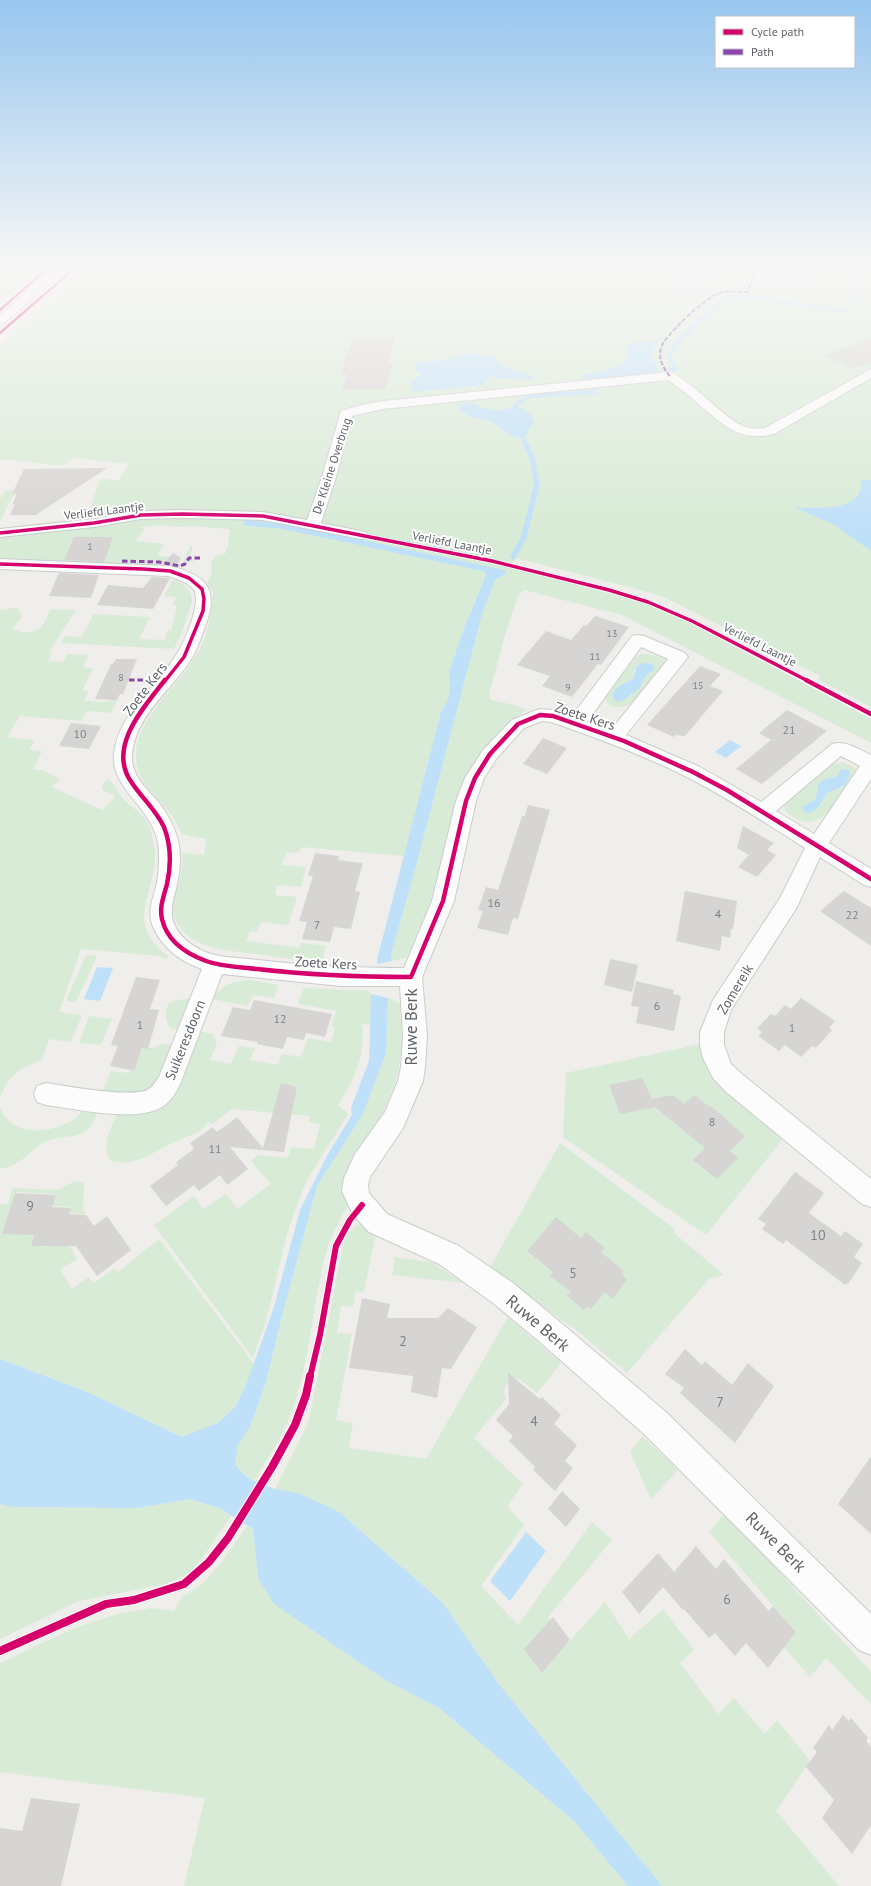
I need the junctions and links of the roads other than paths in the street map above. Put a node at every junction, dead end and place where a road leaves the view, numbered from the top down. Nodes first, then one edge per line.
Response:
1 (871, 373) edge
2 (313, 525) junction
3 (0, 533) edge
4 (361, 536) dead end
5 (0, 564) edge
6 (576, 724) junction
7 (614, 738) junction
8 (871, 764) edge
9 (762, 812) junction
10 (816, 846) junction
11 (871, 879) edge
12 (215, 964) junction
13 (411, 977) junction
14 (46, 1094) dead end
15 (871, 1195) edge
16 (871, 1638) edge

1 - 2 street, De Kleine Overbrug
2 - 3 street, Verliefd Laantje
2 - 4 street, Verliefd Laantje
5 - 12 street, Zoete Kers
6 - 7 street, Zoete Kers
6 - 7 street, Zoete Kers
6 - 13 street, Zoete Kers
7 - 9 street, Zoete Kers
8 - 9 street
8 - 10 street
9 - 10 street, Zoete Kers
10 - 11 street, Zoete Kers
10 - 15 street, Zomereik
12 - 13 street, Zoete Kers
12 - 14 street, Suikeresdoorn
13 - 16 street, Ruwe Berk

